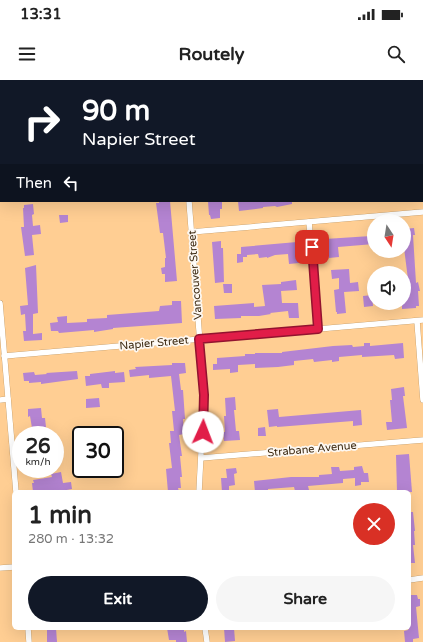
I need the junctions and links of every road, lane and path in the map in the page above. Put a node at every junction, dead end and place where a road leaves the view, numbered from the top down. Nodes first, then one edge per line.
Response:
1 (189, 202) edge
2 (423, 212) edge
3 (310, 222) junction
4 (191, 232) junction
5 (0, 303) edge
6 (420, 320) edge
7 (318, 329) junction
8 (199, 339) junction
9 (4, 356) junction
10 (8, 399) junction
11 (0, 400) edge
12 (423, 400) edge
13 (423, 440) edge
14 (201, 458) junction
15 (16, 490) edge
16 (199, 490) edge
17 (12, 567) edge
18 (0, 568) edge
19 (423, 578) edge
20 (411, 580) edge
21 (28, 630) edge
22 (205, 630) edge
23 (29, 642) edge
24 (206, 642) edge

1 - 4 street, Vancouver Street
2 - 3 street
3 - 4 street
3 - 7 street
4 - 8 street, Vancouver Street
5 - 9 street
6 - 7 street, Napier Street
6 - 12 street
7 - 8 street, Napier Street
8 - 9 street, Napier Street
8 - 14 street, Vancouver Street
9 - 10 street
10 - 11 street
10 - 15 street
13 - 14 street, Strabane Avenue
14 - 16 street, Vancouver Street
17 - 18 street
19 - 20 street
21 - 23 street
22 - 24 street

